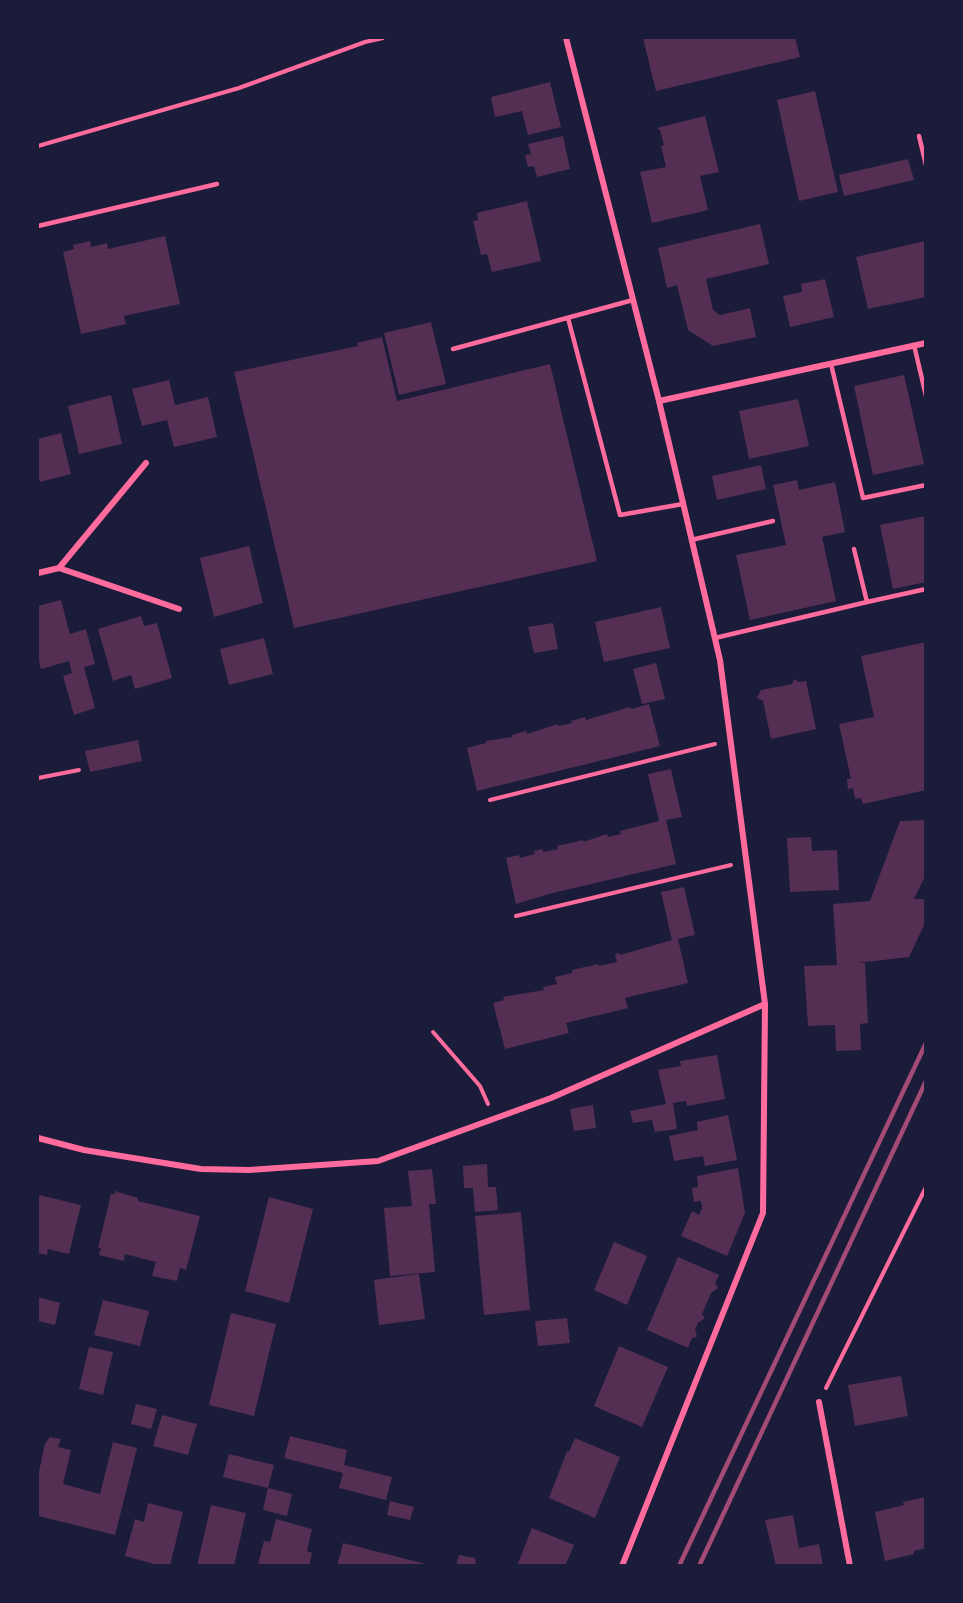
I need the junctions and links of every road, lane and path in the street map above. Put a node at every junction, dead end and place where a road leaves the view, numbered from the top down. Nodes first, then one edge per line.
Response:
1 (383, 38) edge
2 (566, 38) edge
3 (919, 136) dead end
4 (38, 146) edge
5 (926, 165) edge
6 (217, 184) dead end
7 (38, 226) edge
8 (633, 300) junction
9 (568, 318) junction
10 (926, 343) edge
11 (915, 345) junction
12 (453, 349) dead end
13 (831, 364) junction
14 (926, 396) edge
15 (659, 401) junction
16 (146, 463) dead end
17 (926, 485) edge
18 (683, 504) junction
19 (773, 521) dead end
20 (691, 540) junction
21 (854, 549) dead end
22 (59, 568) junction
23 (38, 573) edge
24 (926, 590) edge
25 (867, 602) junction
26 (179, 609) dead end
27 (715, 638) junction
28 (730, 740) junction
29 (79, 770) dead end
30 (38, 778) edge
31 (490, 800) dead end
32 (747, 861) junction
33 (516, 916) dead end
34 (765, 1004) junction
35 (433, 1032) dead end
36 (480, 1086) dead end
37 (38, 1138) edge
38 (926, 1187) edge
39 (819, 1402) joint
40 (622, 1566) edge
41 (850, 1566) edge

1 - 4 path
2 - 8 street
3 - 5 lane
6 - 7 lane
8 - 9 lane
8 - 15 street
9 - 12 lane
9 - 18 lane
10 - 11 street
11 - 13 street
11 - 14 lane
13 - 15 street
13 - 17 lane
15 - 18 street
16 - 22 street
18 - 20 street
19 - 20 lane
20 - 27 street
21 - 25 lane
22 - 23 street
22 - 26 street
24 - 25 lane
25 - 27 lane
27 - 28 street
28 - 31 path
28 - 32 street
29 - 30 path
32 - 33 path
32 - 34 street
34 - 37 street
34 - 40 street
35 - 36 path
38 - 39 path
39 - 41 street

